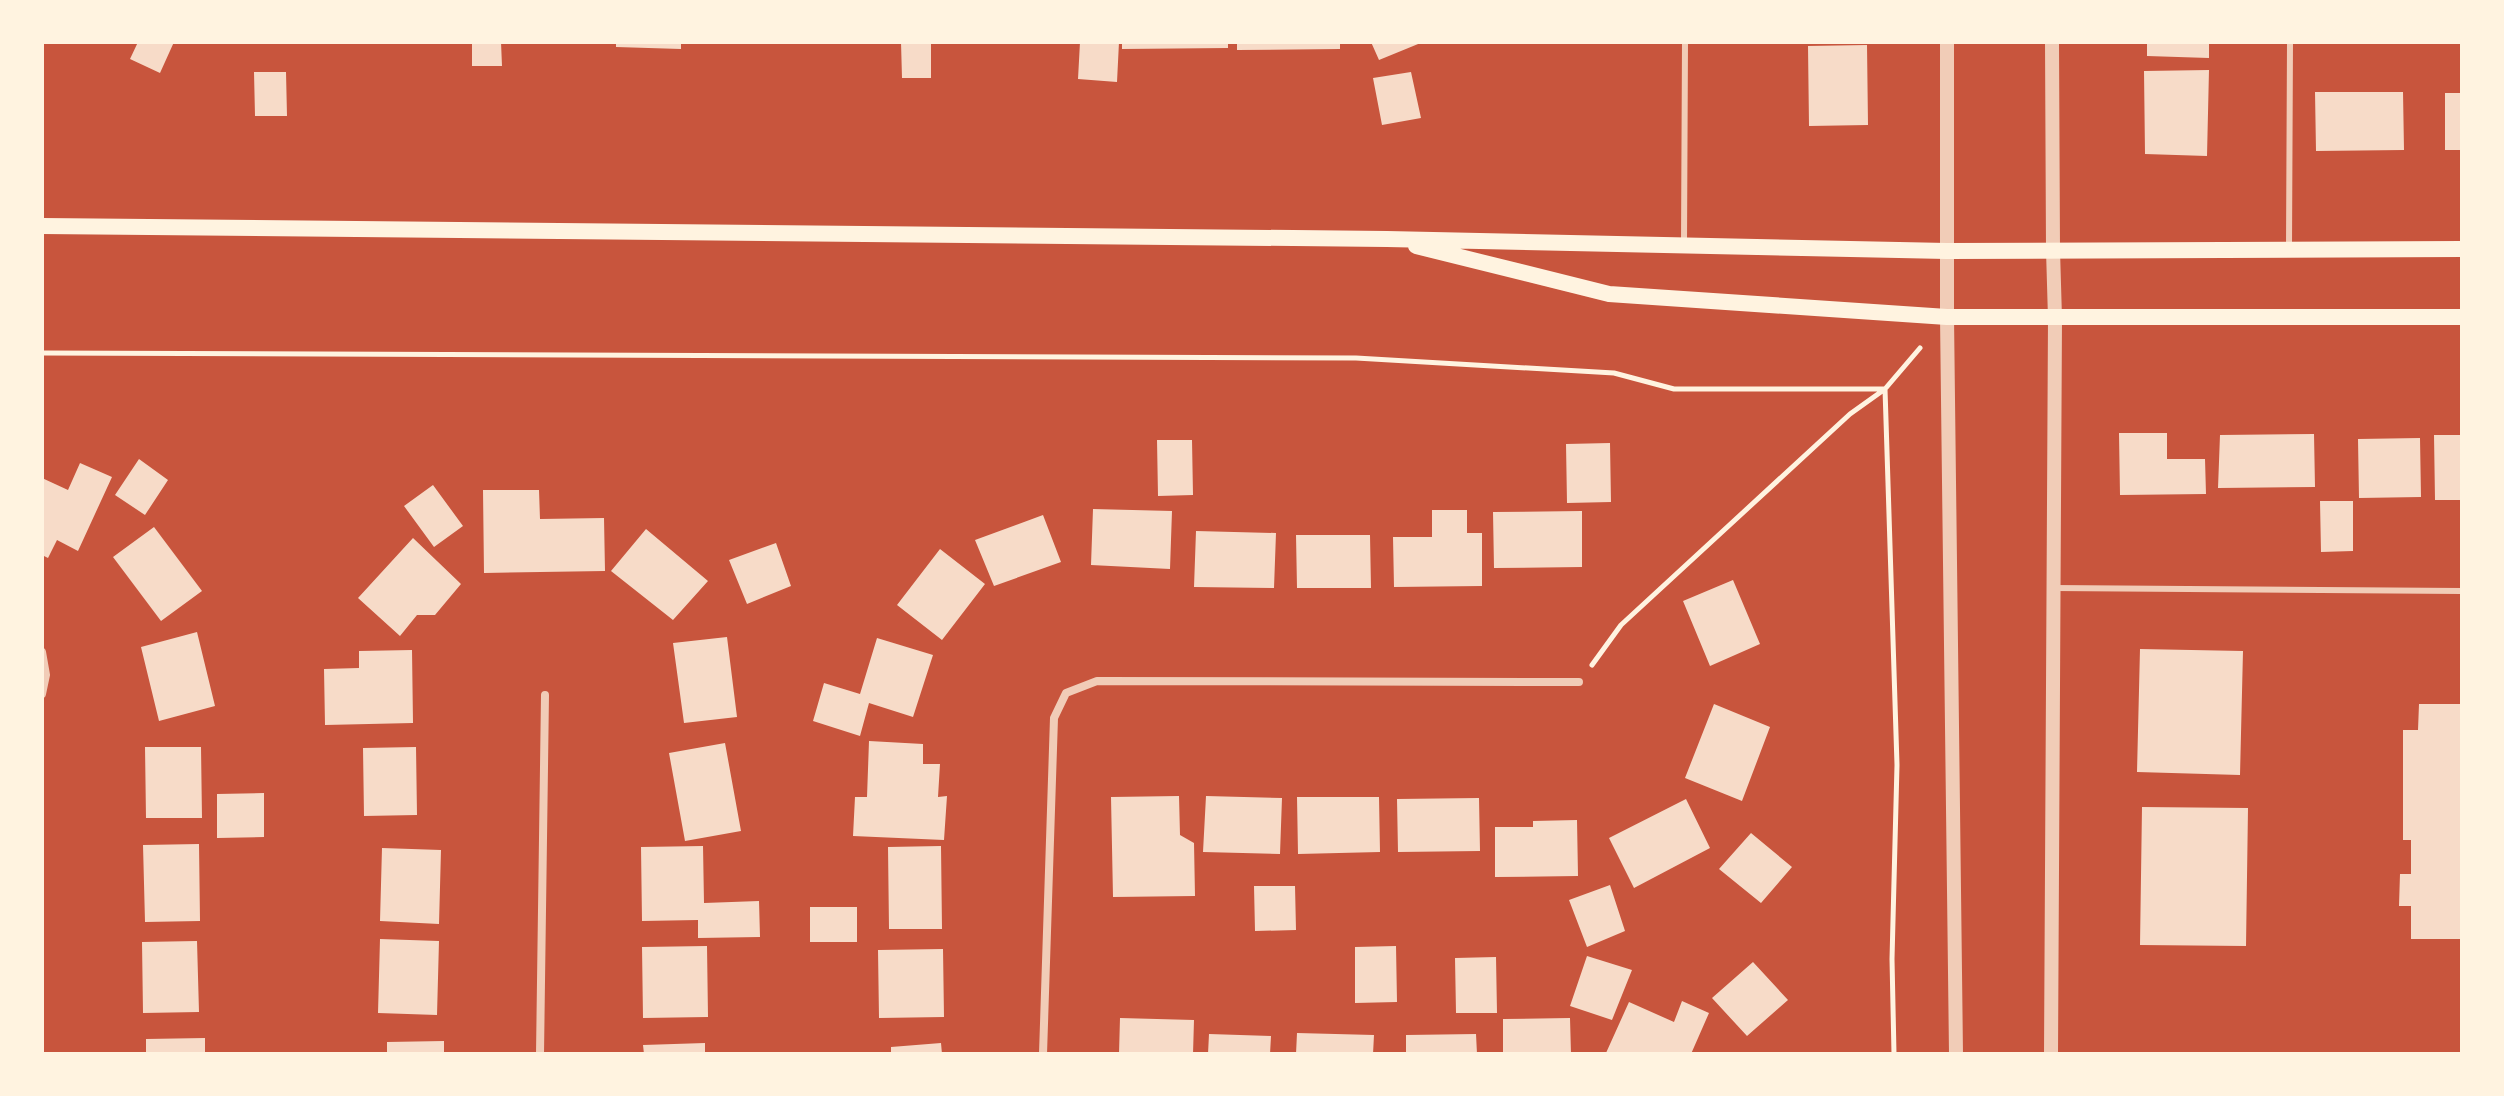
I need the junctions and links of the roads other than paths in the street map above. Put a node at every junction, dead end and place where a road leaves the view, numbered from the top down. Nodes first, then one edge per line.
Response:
1 (1685, 42) edge
2 (1947, 42) edge
3 (2052, 42) edge
4 (2290, 42) edge
5 (42, 226) edge
6 (1387, 239) junction
7 (1684, 245) junction
8 (2289, 249) junction
9 (2462, 249) edge
10 (2053, 250) junction
11 (1947, 251) junction
12 (1947, 317) junction
13 (2462, 317) edge
14 (2055, 318) junction
15 (2053, 588) junction
16 (2462, 591) edge
17 (42, 652) edge
18 (1579, 682) road end
19 (42, 694) edge
20 (545, 695) dead end
21 (540, 1054) edge
22 (1043, 1054) edge
23 (1956, 1054) edge
24 (2051, 1054) edge

1 - 7 lane
2 - 11 street
3 - 10 street
4 - 8 lane
5 - 6 main road
6 - 7 main road
6 - 12 main road
7 - 11 main road
8 - 9 main road
8 - 10 main road
10 - 11 main road
10 - 14 street
11 - 12 street
12 - 14 main road
12 - 23 street
13 - 14 main road
14 - 15 street
15 - 16 lane
15 - 24 street
17 - 19 street
18 - 22 street
20 - 21 street

